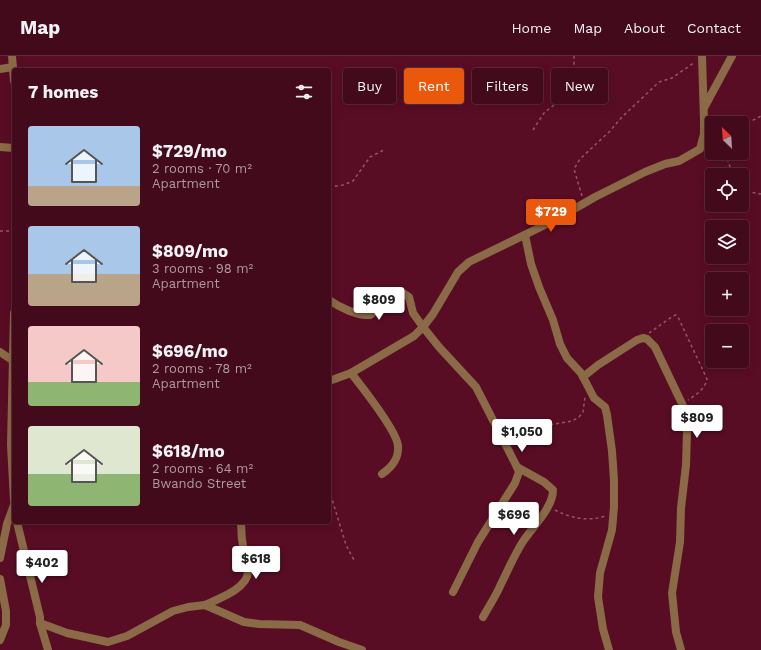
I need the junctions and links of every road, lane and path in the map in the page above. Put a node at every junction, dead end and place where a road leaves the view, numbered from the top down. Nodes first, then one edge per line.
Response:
1 (12, 56) edge
2 (574, 56) edge
3 (732, 56) edge
4 (704, 58) edge
5 (13, 67) joint
6 (0, 69) edge
7 (704, 106) junction
8 (761, 116) edge
9 (749, 122) edge
10 (533, 130) dead end
11 (0, 147) edge
12 (12, 148) edge
13 (384, 150) dead end
14 (331, 186) edge
15 (749, 191) edge
16 (761, 194) edge
17 (585, 203) junction
18 (0, 231) edge
19 (12, 231) edge
20 (525, 235) junction
21 (331, 301) edge
22 (423, 327) junction
23 (643, 338) junction
24 (0, 352) edge
25 (12, 360) edge
26 (351, 373) junction
27 (331, 380) edge
28 (585, 380) junction
29 (683, 404) junction
30 (503, 440) junction
31 (517, 467) junction
32 (382, 474) dead end
33 (331, 496) edge
34 (548, 506) junction
35 (12, 511) edge
36 (614, 512) junction
37 (17, 524) edge
38 (241, 524) edge
39 (1, 543) edge
40 (0, 558) edge
41 (355, 562) dead end
42 (0, 579) edge
43 (453, 592) dead end
44 (205, 605) junction
45 (484, 617) dead end
46 (40, 623) junction
47 (0, 640) edge
48 (48, 650) edge
49 (362, 650) edge
50 (610, 650) edge
51 (681, 650) edge

1 - 5 street
2 - 10 path
3 - 7 street
4 - 7 street
4 - 17 path
5 - 6 street
7 - 17 street
8 - 9 path
11 - 12 street
13 - 14 path
15 - 16 path
17 - 20 street
18 - 19 path
20 - 22 street
20 - 28 street
21 - 22 street
22 - 26 street
22 - 30 street
23 - 28 street
23 - 29 street
23 - 29 path
24 - 25 street
26 - 27 street
26 - 32 street
28 - 30 path
28 - 36 street
29 - 51 street
30 - 31 street
31 - 34 street
31 - 43 street
33 - 41 path
34 - 36 path
34 - 45 street
35 - 39 street
36 - 50 street
37 - 46 street
38 - 44 street
39 - 40 street
42 - 47 street
44 - 46 street
44 - 49 street
46 - 48 street

